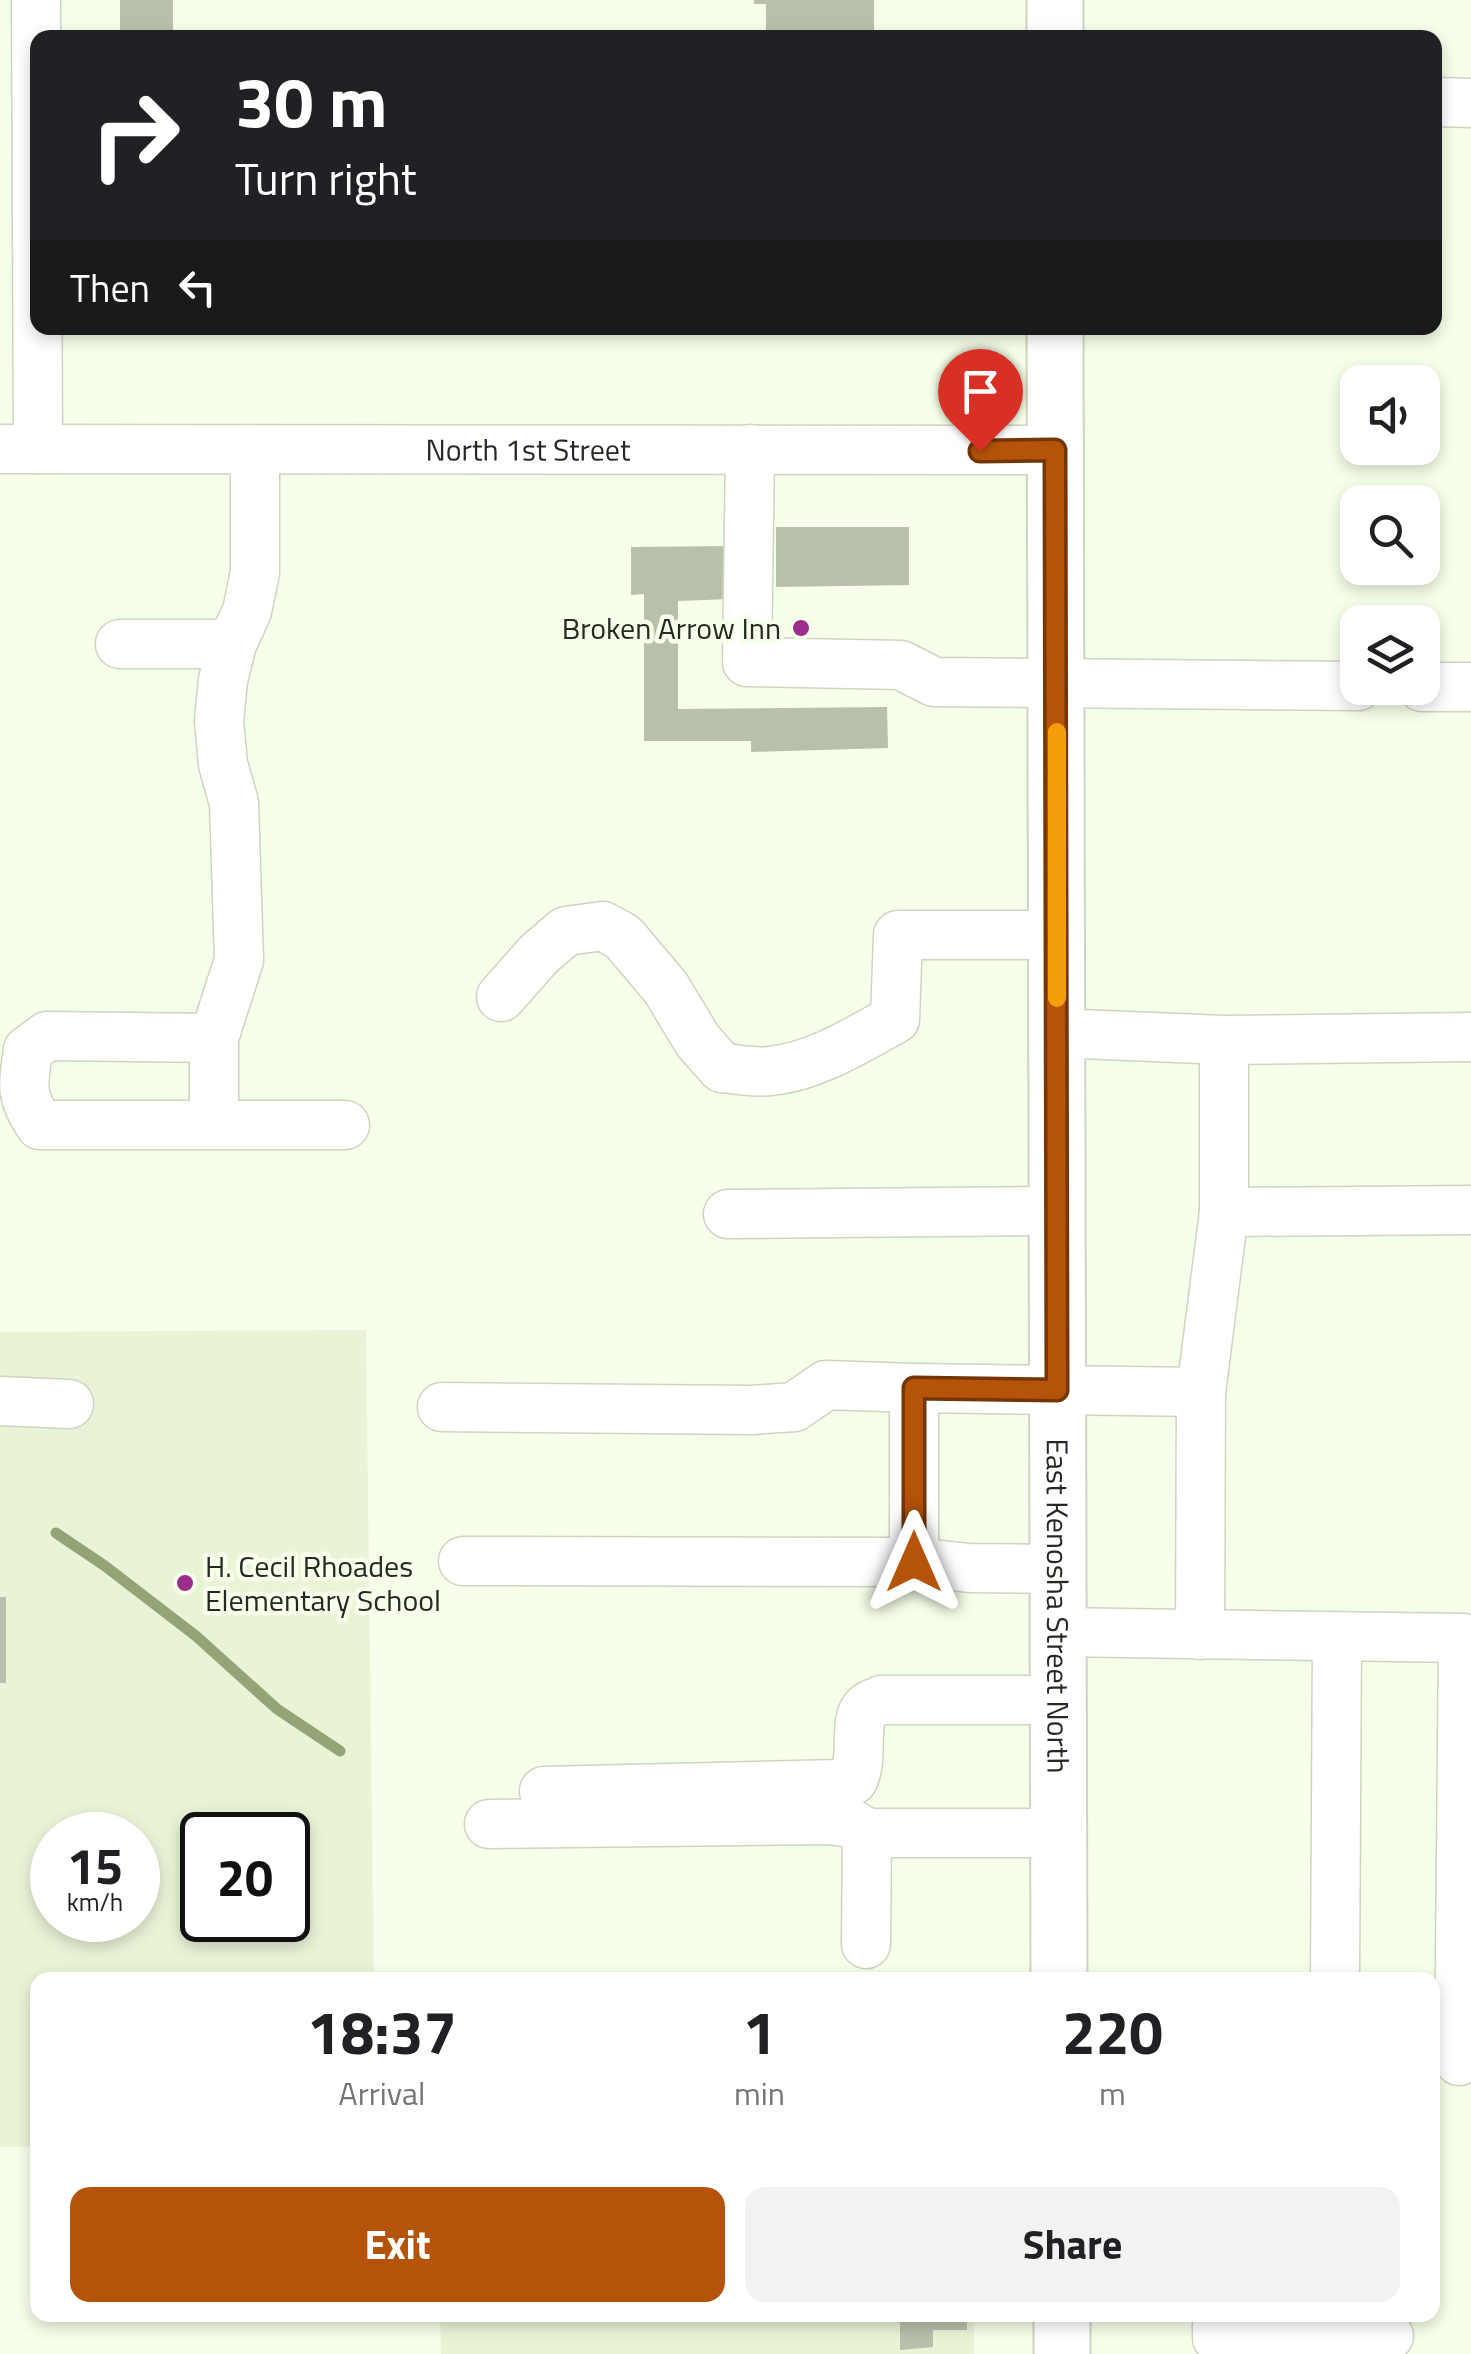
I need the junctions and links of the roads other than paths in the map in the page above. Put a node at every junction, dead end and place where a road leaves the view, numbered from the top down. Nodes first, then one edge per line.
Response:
1 (36, 0) edge
2 (1055, 0) edge
3 (35, 30) edge
4 (1055, 30) edge
5 (1442, 102) edge
6 (1471, 103) edge
7 (30, 158) edge
8 (1055, 335) edge
9 (19, 449) edge
10 (750, 449) junction
11 (255, 450) junction
12 (1055, 450) junction
13 (120, 644) dead end
14 (232, 644) junction
15 (1057, 682) junction
16 (1340, 686) edge
17 (1440, 687) edge
18 (1471, 687) edge
19 (1057, 934) junction
20 (501, 997) dead end
21 (1057, 1034) junction
22 (1471, 1037) edge
23 (214, 1038) junction
24 (1224, 1040) junction
25 (214, 1126) junction
26 (345, 1126) dead end
27 (1471, 1210) edge
28 (1057, 1211) junction
29 (1224, 1212) junction
30 (728, 1214) dead end
31 (914, 1388) junction
32 (1057, 1390) junction
33 (1201, 1392) junction
34 (0, 1401) edge
35 (69, 1404) dead end
36 (442, 1407) dead end
37 (463, 1561) dead end
38 (914, 1562) junction
39 (1057, 1569) junction
40 (1057, 1632) junction
41 (1200, 1636) junction
42 (1337, 1637) junction
43 (1057, 1700) junction
44 (544, 1790) dead end
45 (489, 1824) dead end
46 (1057, 1832) junction
47 (867, 1833) junction
48 (866, 1944) dead end
49 (1060, 1972) edge
50 (1335, 1972) edge
51 (1454, 2062) edge
52 (1062, 2322) edge
53 (1216, 2322) edge
54 (1390, 2336) dead end
55 (1062, 2354) edge

1 - 3 street
2 - 4 main road
5 - 6 street
7 - 9 street
8 - 12 main road, East Kenosha Street North
9 - 11 street, North 1st Street
10 - 11 street, North 1st Street
10 - 12 street, North 1st Street
10 - 15 street
11 - 14 street
12 - 15 main road, East Kenosha Street North
13 - 14 street
14 - 23 street
15 - 16 street
15 - 19 main road, East Kenosha Street North
17 - 18 street
19 - 20 street
19 - 21 main road, East Kenosha Street North
21 - 24 street
21 - 28 main road, East Kenosha Street North
22 - 24 street
23 - 25 street
23 - 25 street
24 - 29 street
25 - 26 street
27 - 29 street
28 - 30 street
28 - 32 main road, East Kenosha Street North
29 - 33 street
31 - 32 street
31 - 36 street
31 - 38 street
32 - 33 street
32 - 39 main road, East Kenosha Street North
33 - 41 street
34 - 35 street
37 - 38 street
38 - 39 street
39 - 40 main road, East Kenosha Street North
40 - 41 street
40 - 43 main road, East Kenosha Street North
41 - 42 street
42 - 50 street
42 - 51 street
43 - 44 street
43 - 46 main road, East Kenosha Street North
45 - 47 street
46 - 47 street
46 - 49 main road, East Kenosha Street North
47 - 48 street
52 - 55 main road
53 - 54 street

